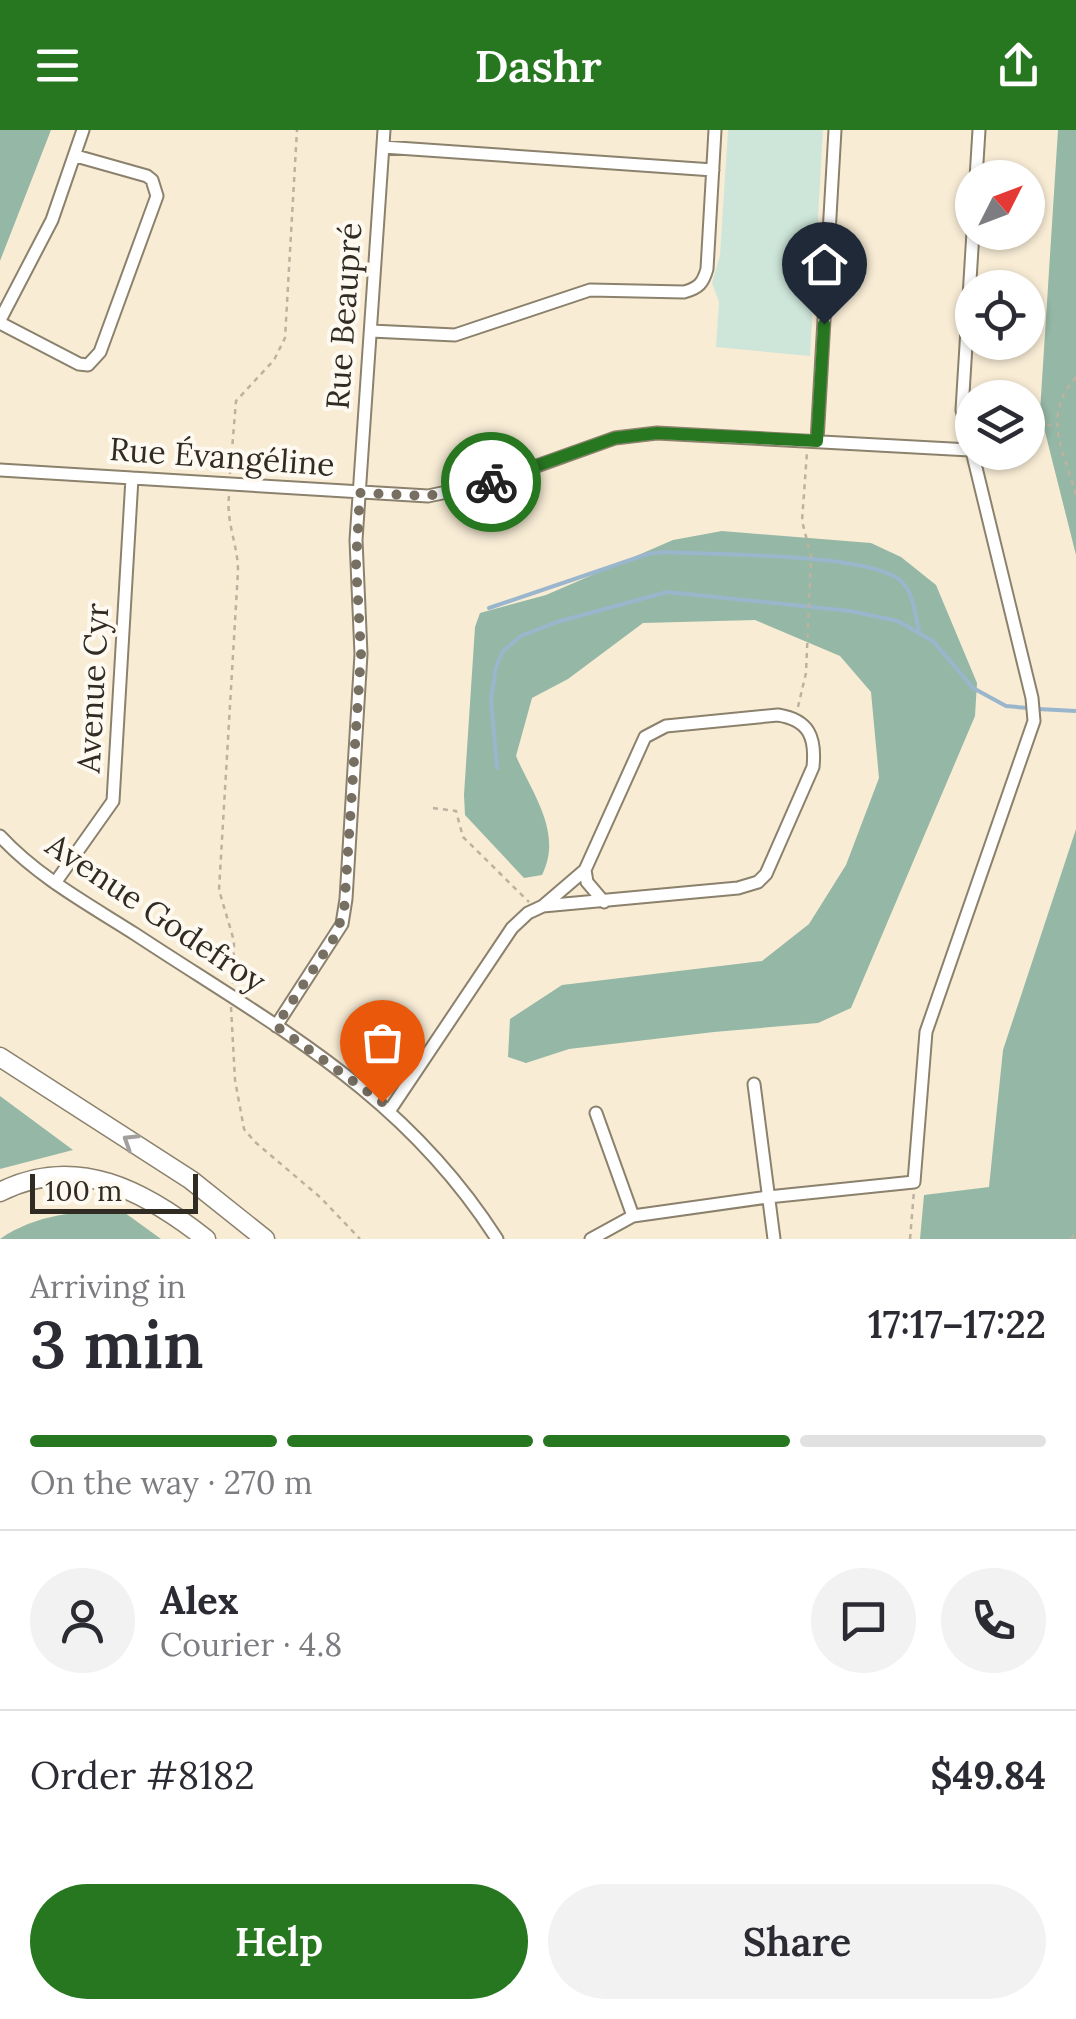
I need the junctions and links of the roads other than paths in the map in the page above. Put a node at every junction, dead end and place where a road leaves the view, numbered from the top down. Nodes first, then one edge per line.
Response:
1 (82, 130) edge
2 (384, 130) edge
3 (716, 130) edge
4 (835, 130) edge
5 (979, 130) edge
6 (382, 147) junction
7 (76, 156) junction
8 (977, 160) edge
9 (713, 170) junction
10 (972, 250) edge
11 (0, 322) edge
12 (371, 332) junction
13 (963, 380) edge
14 (812, 441) junction
15 (955, 449) edge
16 (0, 470) edge
17 (975, 470) edge
18 (132, 478) junction
19 (360, 493) junction
20 (0, 836) edge
21 (585, 870) junction
22 (55, 882) junction
23 (604, 902) junction
24 (543, 906) junction
25 (276, 1026) junction
26 (0, 1057) edge
27 (754, 1084) dead end
28 (390, 1110) junction
29 (596, 1112) dead end
30 (0, 1192) edge
31 (768, 1197) junction
32 (633, 1216) junction
33 (206, 1239) edge
34 (266, 1239) edge
35 (497, 1239) edge
36 (591, 1239) edge
37 (774, 1239) edge

1 - 7 street
2 - 6 street, Rue Beaupré
3 - 9 street
4 - 14 street
5 - 8 street
6 - 9 street
6 - 12 street, Rue Beaupré
7 - 11 street
7 - 11 street
9 - 12 street
10 - 13 street
12 - 19 street, Rue Beaupré
14 - 15 street, Rue Évangéline
14 - 19 street, Rue Évangéline
16 - 18 street, Rue Évangéline
17 - 31 street
18 - 19 street, Rue Évangéline
18 - 22 street, Avenue Cyr
19 - 25 street, Rue Beaupré
20 - 22 street, Avenue Godefroy
21 - 23 street
21 - 23 street
21 - 24 street
22 - 25 street, Avenue Godefroy
23 - 24 street
24 - 28 street
25 - 28 street, Avenue Godefroy
34 -> 26 highway
27 - 31 street
28 - 35 street, Avenue Godefroy
29 - 32 street
30 - 33 highway
31 - 32 street
31 - 37 street
32 - 36 street

